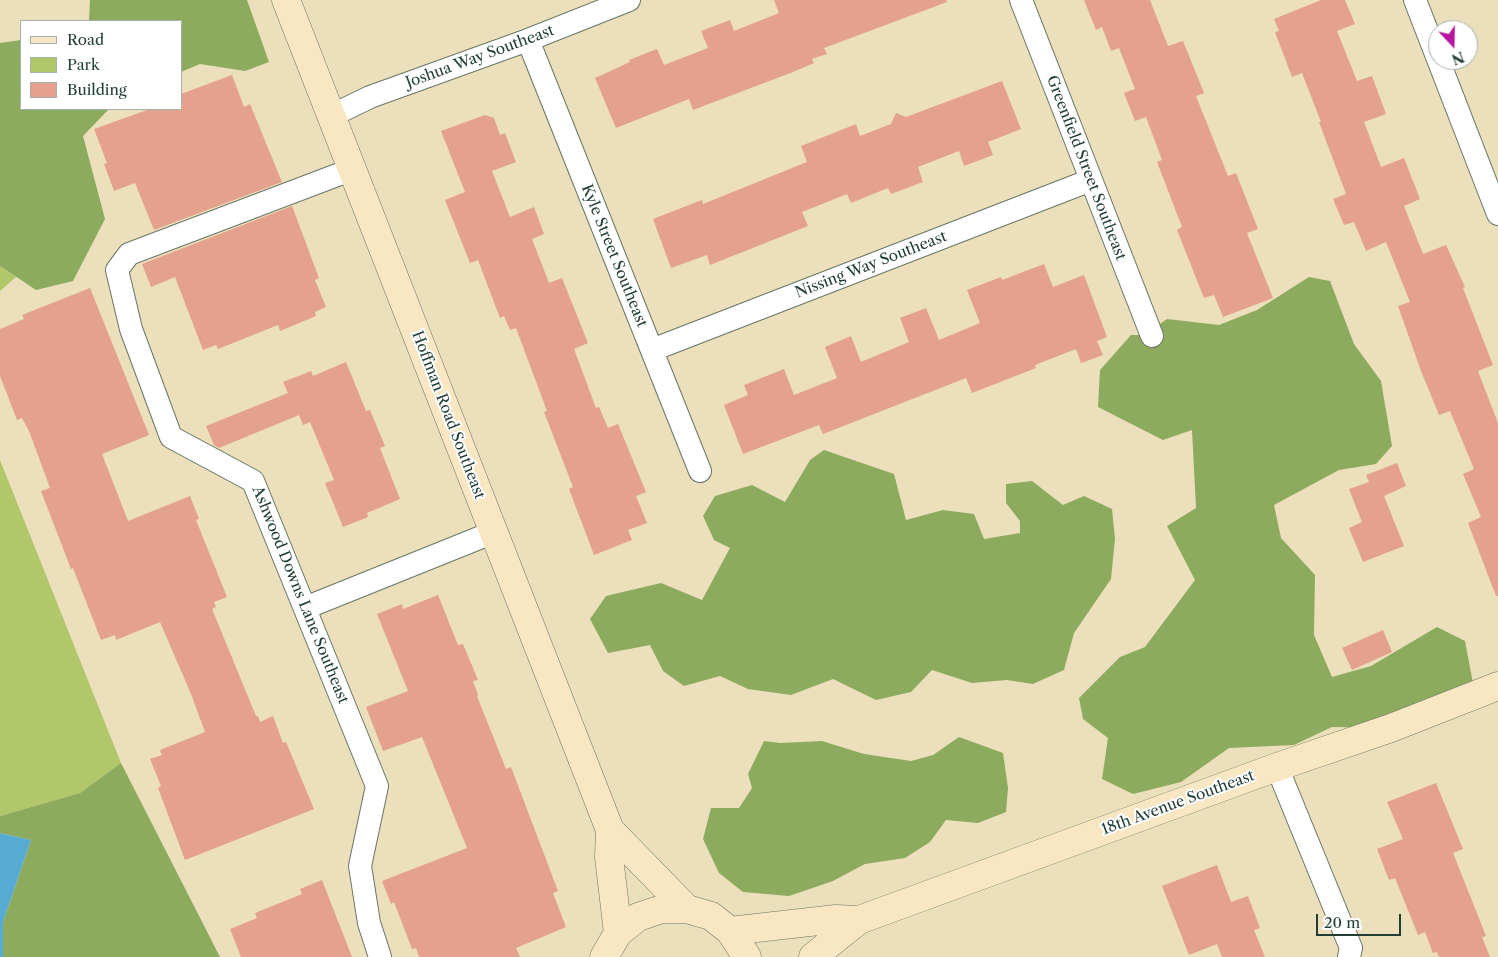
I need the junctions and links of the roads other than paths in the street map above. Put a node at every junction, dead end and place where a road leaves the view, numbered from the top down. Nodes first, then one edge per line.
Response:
1 (286, 0) edge
2 (629, 0) edge
3 (1021, 0) edge
4 (1415, 0) edge
5 (528, 40) junction
6 (331, 116) junction
7 (353, 169) junction
8 (1091, 180) junction
9 (1498, 214) edge
10 (1152, 336) dead end
11 (652, 350) junction
12 (700, 471) dead end
13 (494, 532) junction
14 (305, 608) junction
15 (1498, 686) edge
16 (1277, 767) junction
17 (610, 830) junction
18 (687, 908) junction
19 (859, 920) junction
20 (730, 931) junction
21 (618, 933) junction
22 (1355, 954) edge
23 (380, 957) edge
24 (604, 957) edge
25 (747, 957) edge
26 (812, 957) edge

1 - 6 street, Hoffman Road Southeast
2 - 5 street, Joshua Way Southeast
3 - 8 street, Greenfield Street Southeast
4 - 9 street
5 - 6 street, Joshua Way Southeast
5 - 11 street, Kyle Street Southeast
6 - 7 street, Hoffman Road Southeast
7 - 13 street, Hoffman Road Southeast
7 - 14 street, Ashwood Downs Lane Southeast
8 - 10 street, Greenfield Street Southeast
8 - 11 street, Nissing Way Southeast
11 - 12 street, Kyle Street Southeast
13 - 14 street
13 - 17 street, Hoffman Road Southeast
14 - 23 street, Ashwood Downs Lane Southeast
15 - 16 street, 18th Avenue Southeast
16 - 19 street, 18th Avenue Southeast
16 - 22 street
17 - 18 street, Hoffman Road Southeast
17 - 21 street, Hoffman Road Southeast
18 - 20 street
18 - 21 street
19 - 20 street, 18th Avenue Southeast
19 - 26 street, 18th Avenue Southeast
20 - 25 street
21 - 24 street

